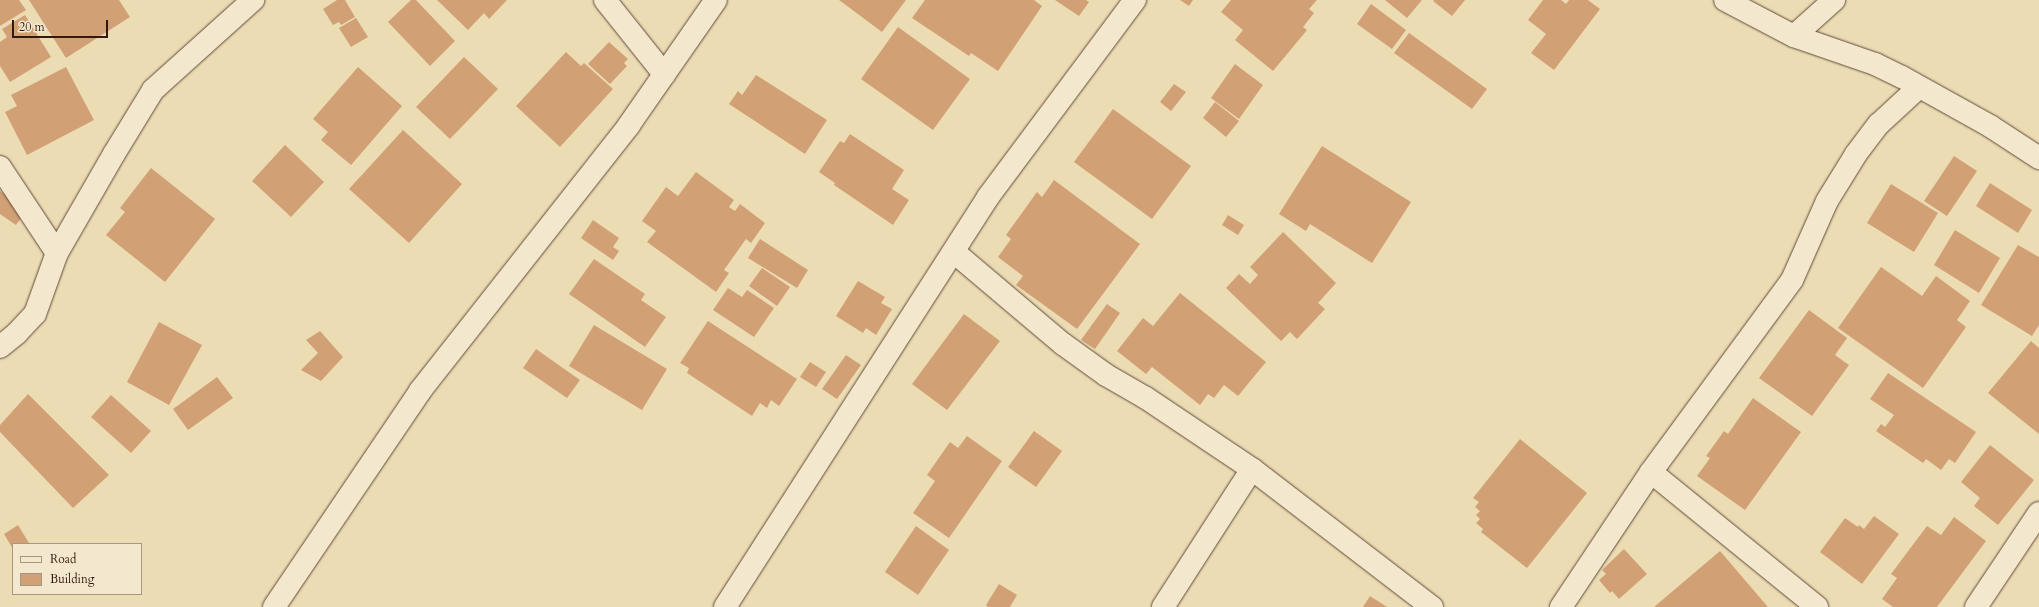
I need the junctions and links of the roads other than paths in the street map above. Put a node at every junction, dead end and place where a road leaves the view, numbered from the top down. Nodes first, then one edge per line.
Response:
1 (253, 0) edge
2 (605, 0) edge
3 (716, 0) edge
4 (1135, 0) edge
5 (1725, 0) edge
6 (1834, 0) edge
7 (1794, 36) junction
8 (664, 74) junction
9 (1919, 87) junction
10 (2039, 158) edge
11 (0, 167) edge
12 (954, 252) junction
13 (57, 253) junction
14 (0, 347) edge
15 (1252, 470) junction
16 (1651, 472) junction
17 (2039, 513) edge
18 (274, 607) edge
19 (725, 607) edge
20 (1163, 607) edge
21 (1432, 607) edge
22 (1561, 607) edge
23 (1817, 607) edge
24 (1976, 607) edge

1 - 13 street
2 - 8 street
3 - 8 street
4 - 12 street
5 - 7 street
6 - 7 street
7 - 9 street
8 - 18 street
9 - 10 street
9 - 16 street
11 - 13 street
12 - 15 street
12 - 19 street
13 - 14 street
15 - 20 street
15 - 21 street
16 - 22 street
16 - 23 street
17 - 24 street

